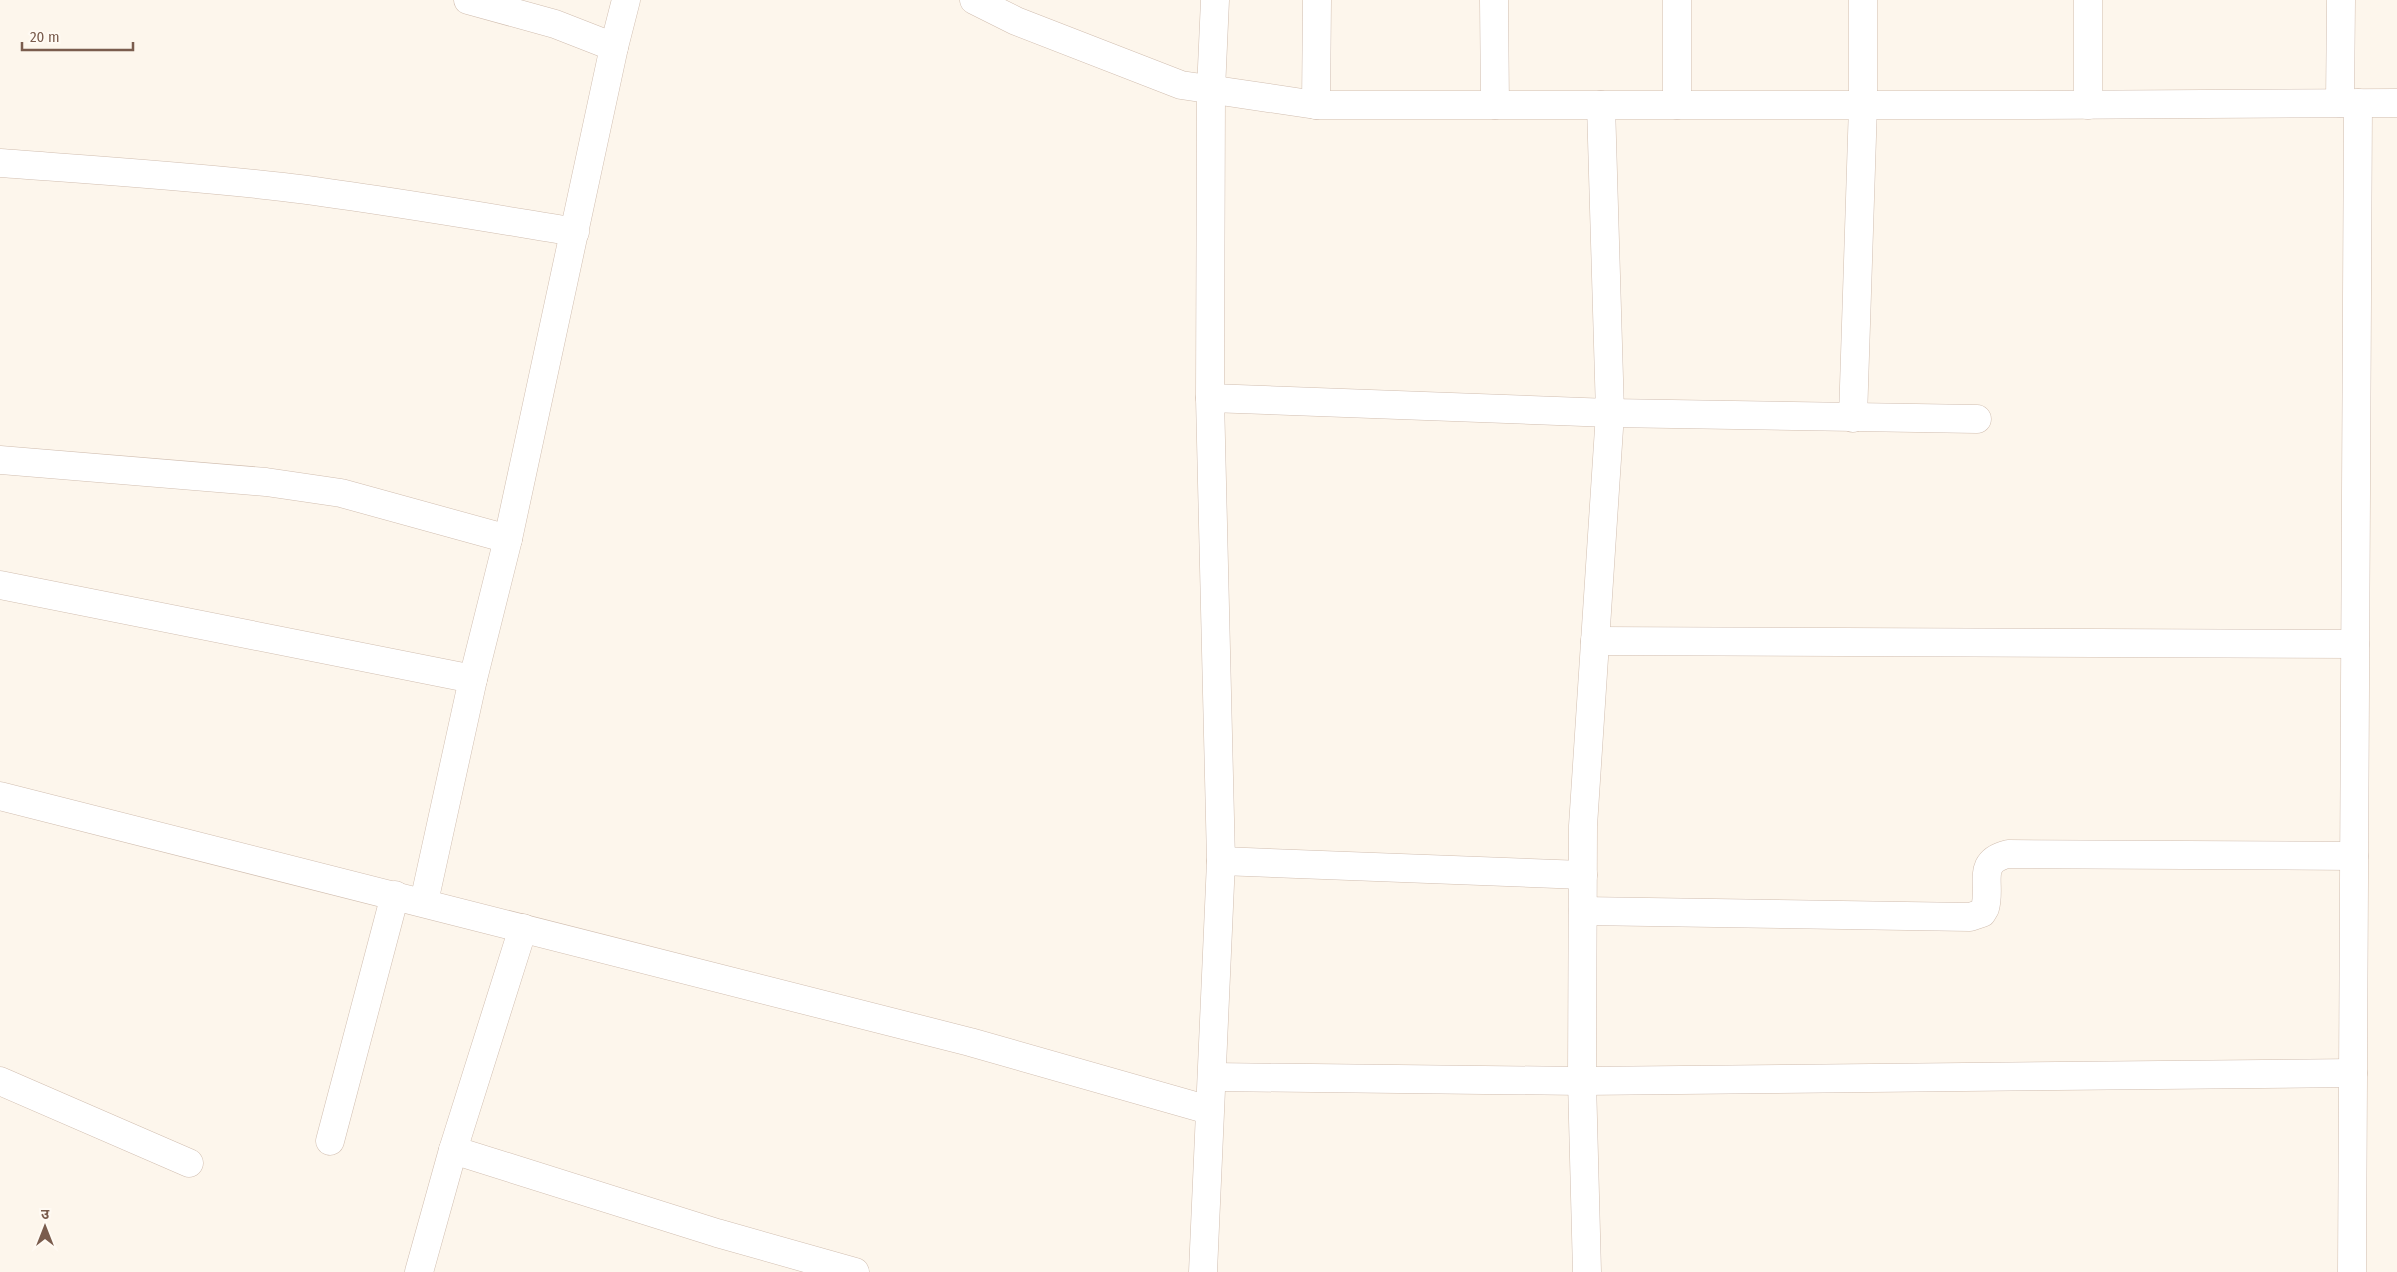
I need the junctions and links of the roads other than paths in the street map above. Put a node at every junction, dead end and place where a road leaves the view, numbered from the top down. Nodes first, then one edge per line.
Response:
1 (468, 0) edge
2 (626, 0) edge
3 (974, 0) edge
4 (1215, 0) edge
5 (1317, 0) edge
6 (1494, 0) edge
7 (1677, 0) edge
8 (1863, 0) edge
9 (2088, 0) edge
10 (2341, 0) edge
11 (614, 47) junction
12 (1211, 90) junction
13 (2349, 103) junction
14 (2397, 103) edge
15 (1316, 105) junction
16 (1495, 105) junction
17 (1601, 105) junction
18 (1677, 105) junction
19 (1863, 105) junction
20 (2088, 105) junction
21 (0, 163) edge
22 (575, 232) junction
23 (1210, 398) junction
24 (1610, 413) junction
25 (1853, 418) junction
26 (1977, 419) dead end
27 (0, 460) edge
28 (508, 539) junction
29 (0, 585) edge
30 (1595, 641) junction
31 (2355, 644) junction
32 (473, 678) junction
33 (0, 796) edge
34 (2354, 856) junction
35 (1221, 861) junction
36 (1583, 875) junction
37 (395, 895) junction
38 (424, 902) junction
39 (1583, 911) junction
40 (523, 928) junction
41 (2353, 1073) junction
42 (1213, 1077) junction
43 (0, 1081) edge
44 (1582, 1081) junction
45 (1209, 1110) junction
46 (330, 1140) dead end
47 (452, 1150) junction
48 (189, 1163) dead end
49 (419, 1272) edge
50 (855, 1272) edge
51 (1203, 1272) edge
52 (1587, 1272) edge
53 (2352, 1272) edge

1 - 11 street
2 - 11 street
3 - 12 street
4 - 12 street
5 - 15 street
6 - 16 street
7 - 18 street
8 - 19 street
9 - 20 street
10 - 13 street
11 - 22 street
12 - 15 street
12 - 23 street
13 - 14 street
13 - 20 street
13 - 31 street
15 - 16 street
16 - 17 street
17 - 18 street
17 - 24 street
18 - 19 street
19 - 20 street
19 - 25 street
21 - 22 street
22 - 28 street
23 - 24 street
23 - 35 street
24 - 25 street
24 - 30 street
25 - 26 street
27 - 28 street
28 - 32 street
29 - 32 street
30 - 31 street
30 - 36 street
31 - 34 street
32 - 38 street
33 - 37 street
34 - 39 street
34 - 41 street
35 - 36 street
35 - 42 street
36 - 39 street
37 - 38 street
37 - 46 street
38 - 40 street
39 - 44 street
40 - 45 street
40 - 47 street
41 - 44 street
41 - 53 street
42 - 44 street
42 - 45 street
43 - 48 street
44 - 52 street
45 - 51 street
47 - 49 street
47 - 50 street

